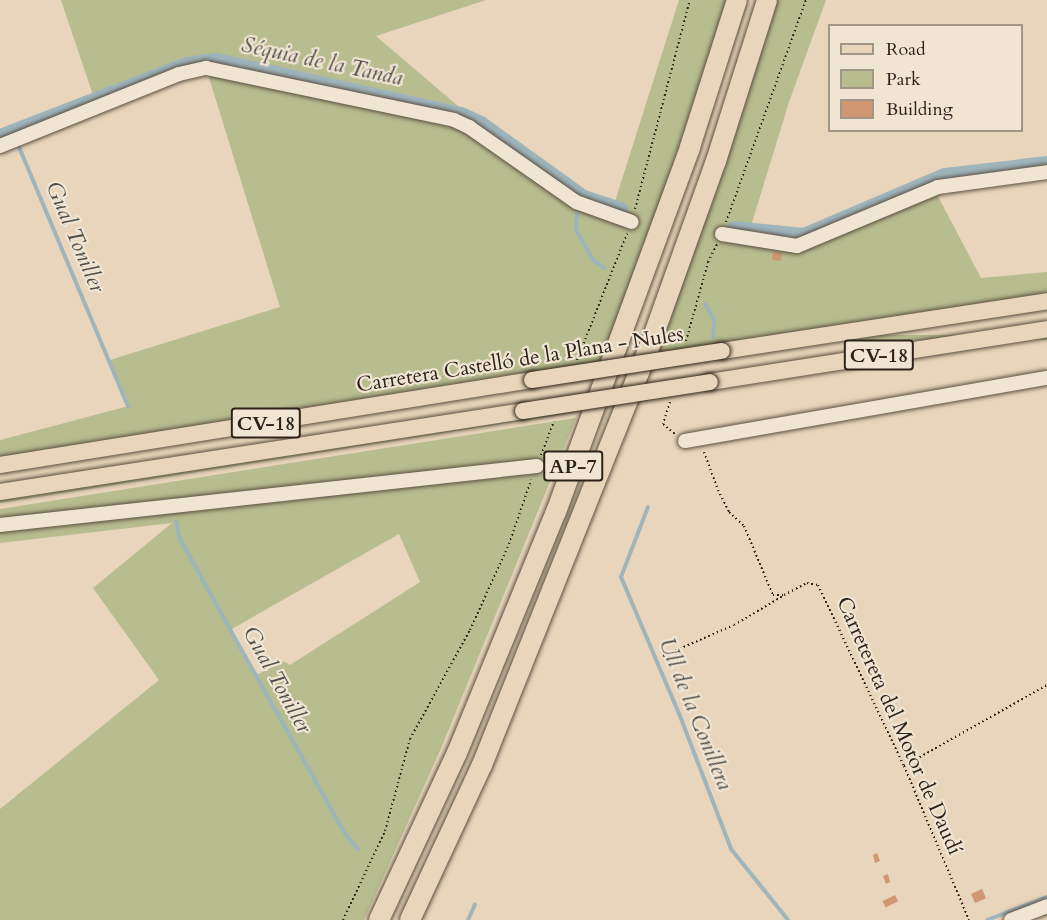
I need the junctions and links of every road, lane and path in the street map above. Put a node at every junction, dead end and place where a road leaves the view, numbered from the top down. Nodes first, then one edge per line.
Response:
1 (736, 0) edge
2 (766, 0) edge
3 (806, 0) edge
4 (0, 146) edge
5 (1047, 171) edge
6 (632, 222) dead end
7 (722, 234) joint
8 (1047, 301) edge
9 (1047, 329) edge
10 (1047, 378) edge
11 (692, 440) joint
12 (0, 465) edge
13 (537, 466) dead end
14 (0, 492) edge
15 (0, 525) edge
16 (784, 595) junction
17 (663, 656) dead end
18 (1047, 686) edge
19 (482, 765) junction
20 (904, 766) junction
21 (1047, 906) edge
22 (379, 920) edge
23 (410, 920) edge
24 (417, 920) edge
25 (969, 920) edge
26 (1011, 920) edge

1 - 22 highway, AP-7
2 - 19 highway, AP-7
3 - 7 path
4 - 6 street
5 - 7 street
8 - 12 main road, Carretera Castelló de la Plana - Nules / CV-18, bridge
9 - 14 main road, CV-18, bridge
10 - 11 street
11 - 16 path
13 - 15 street
16 - 17 path
16 - 20 path, Carretereta del Motor de Daudí
18 - 20 path
19 - 23 highway, AP-7
19 - 24 street
20 - 25 path, Carretereta del Motor de Daudí
21 - 26 street

